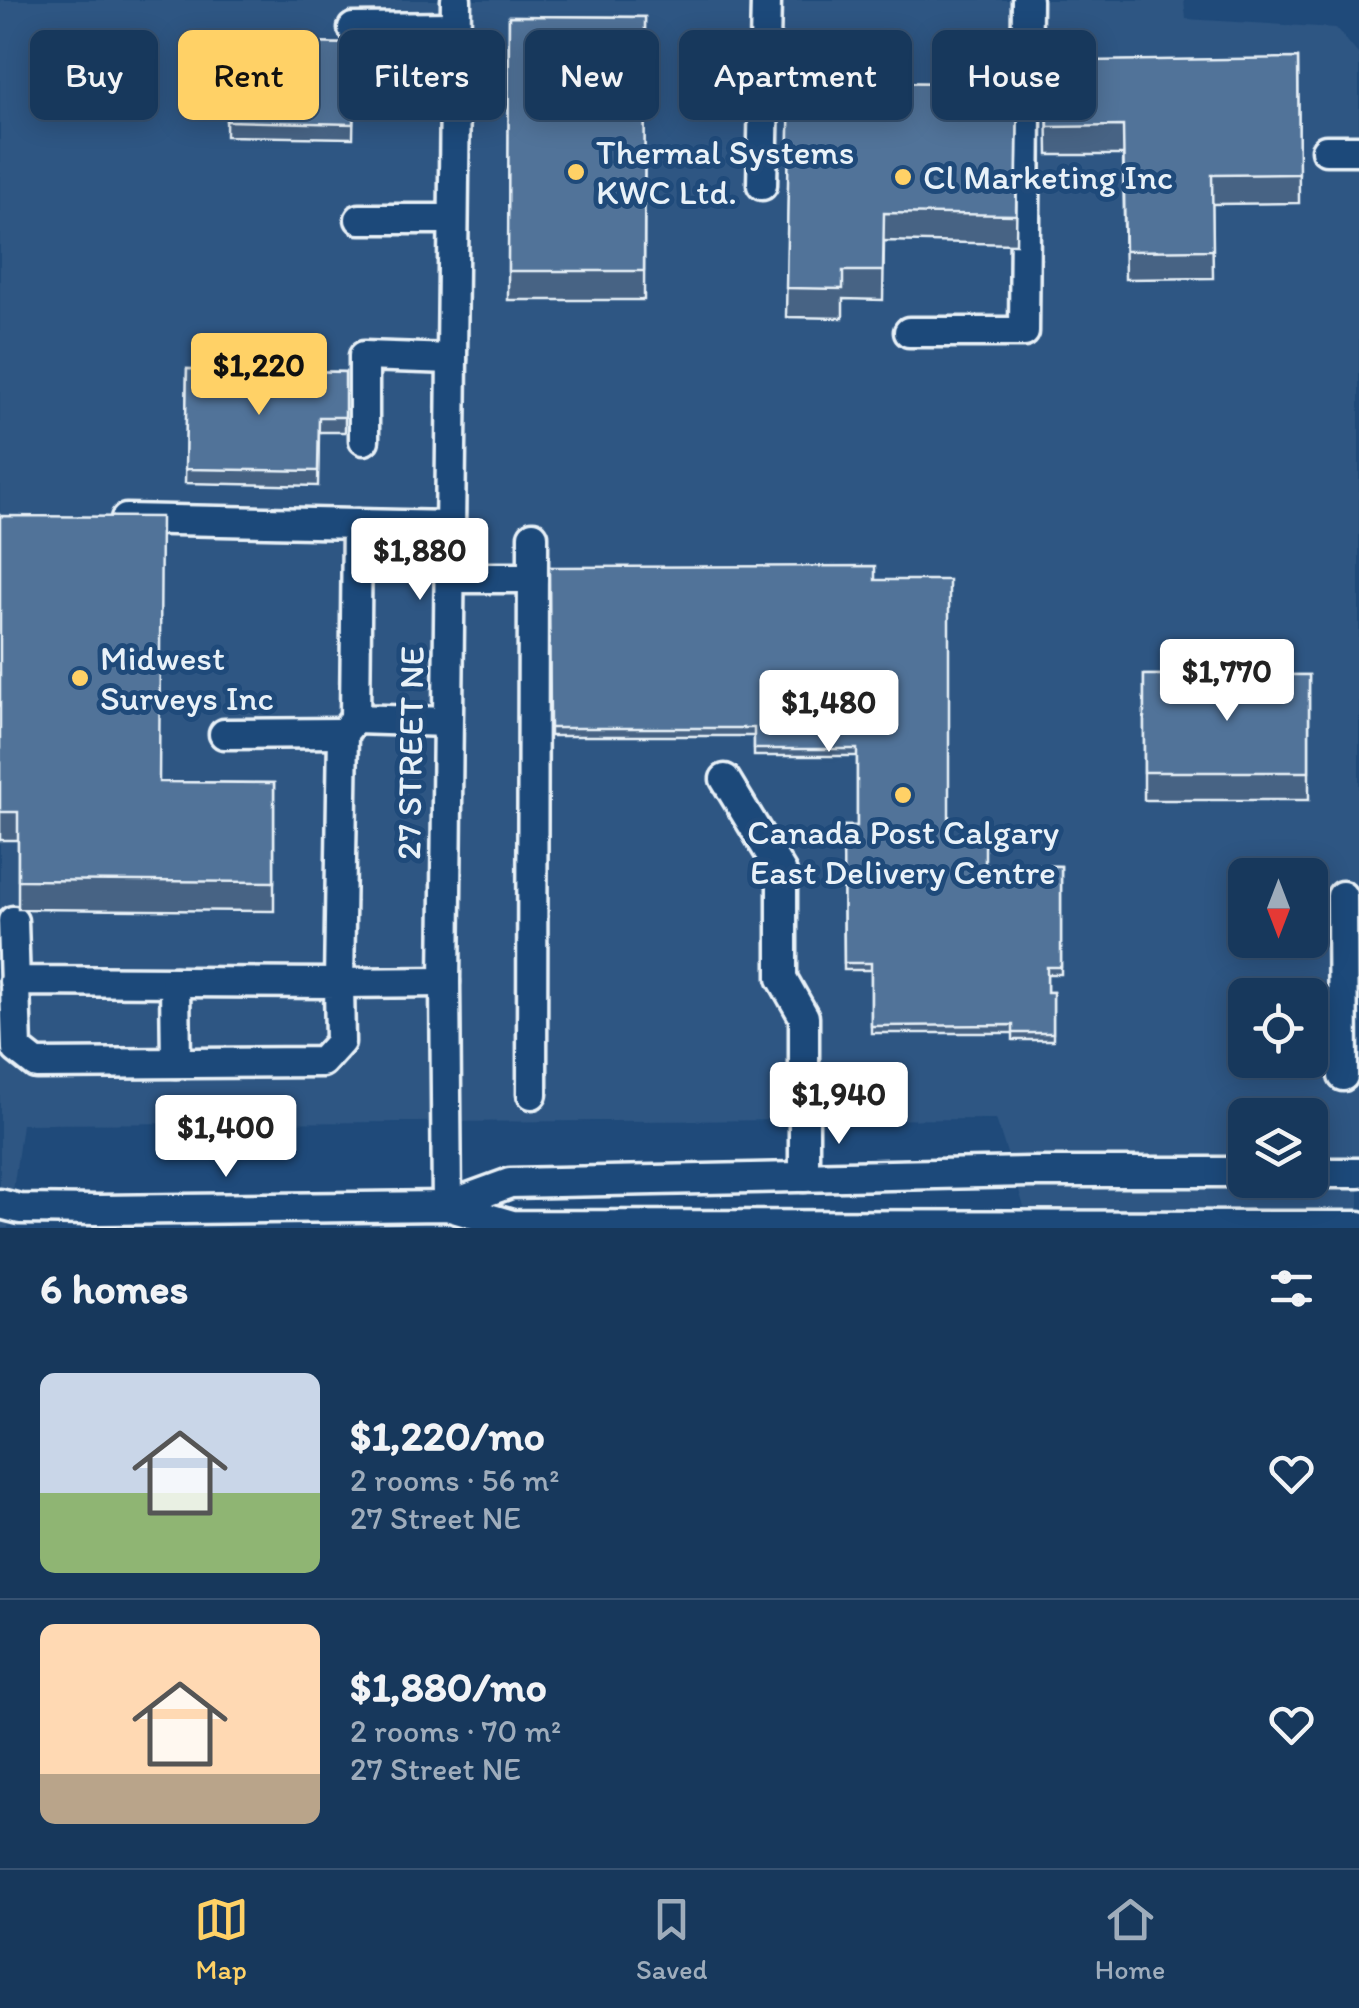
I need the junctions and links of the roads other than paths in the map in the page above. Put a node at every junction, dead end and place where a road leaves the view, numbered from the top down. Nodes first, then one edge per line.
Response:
1 (766, 0) edge
2 (1027, 0) edge
3 (456, 14) edge
4 (354, 28) dead end
5 (1326, 150) dead end
6 (1359, 150) edge
7 (762, 185) dead end
8 (360, 218) dead end
9 (454, 220) junction
10 (910, 332) dead end
11 (452, 358) junction
12 (364, 440) dead end
13 (94, 518) edge
14 (358, 524) junction
15 (450, 526) junction
16 (533, 536) dead end
17 (449, 578) junction
18 (533, 578) junction
19 (448, 722) junction
20 (349, 726) junction
21 (224, 734) dead end
22 (725, 778) dead end
23 (1342, 896) dead end
24 (13, 921) dead end
25 (14, 981) junction
26 (175, 982) junction
27 (339, 982) junction
28 (444, 982) junction
29 (176, 1063) junction
30 (1343, 1076) dead end
31 (532, 1094) dead end
32 (1228, 1172) edge
33 (1328, 1172) edge
34 (1359, 1173) edge
35 (804, 1176) junction
36 (0, 1204) edge
37 (446, 1206) junction
38 (1096, 1226) edge
39 (1237, 1226) edge
40 (1359, 1226) edge

1 - 7 street
2 - 10 street
3 - 4 street
3 - 9 street, 27 STREET NE
5 - 6 street
8 - 9 street
9 - 11 street, 27 STREET NE
11 - 12 street
11 - 15 street, 27 STREET NE
13 - 14 street
14 - 15 street
14 - 20 street
15 - 17 street, 27 STREET NE
16 - 18 street
17 - 18 street
17 - 19 street, 27 STREET NE
18 - 31 street
19 - 20 street
19 - 28 street, 27 STREET NE
20 - 21 street
20 - 27 street
22 - 35 street
23 - 30 street
24 - 25 street
25 - 26 street
25 - 29 street
26 - 27 street
26 - 29 street
27 - 28 street
27 - 29 street
28 - 37 street, 27 STREET NE
32 - 35 street
33 - 34 street
35 - 37 street
36 - 37 street
37 - 38 street
38 - 39 street
39 - 40 street

